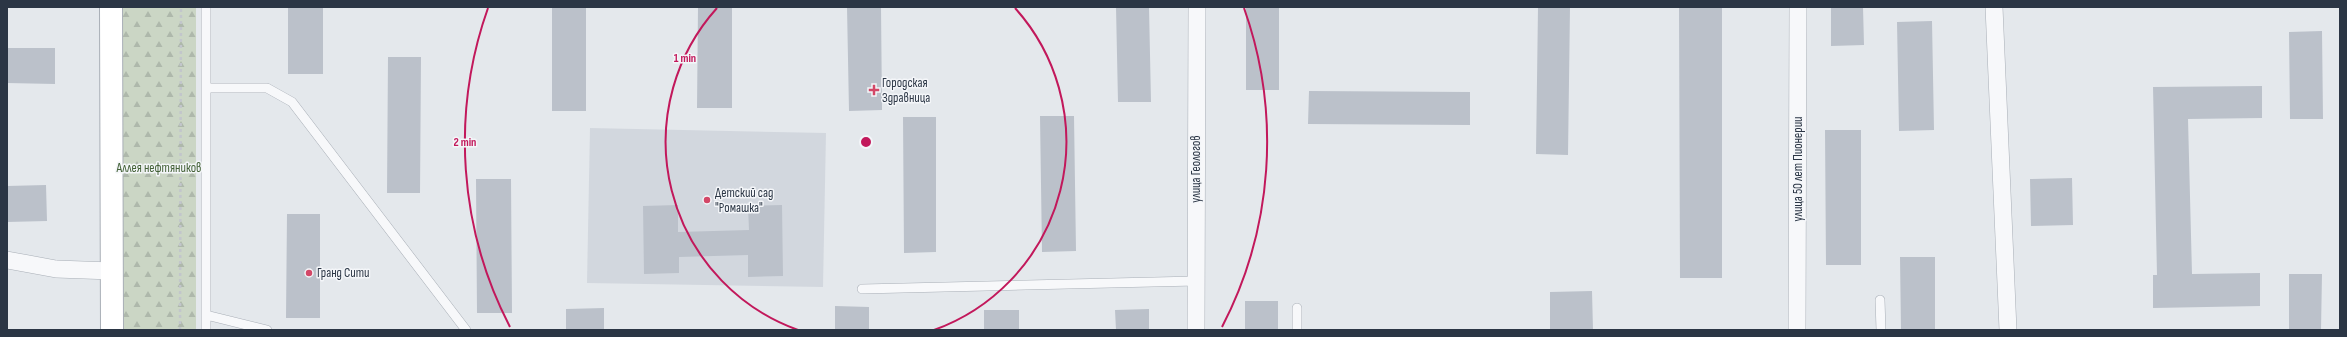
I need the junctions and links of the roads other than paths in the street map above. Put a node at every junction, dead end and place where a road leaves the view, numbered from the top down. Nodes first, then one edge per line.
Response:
1 (112, 7) edge
2 (206, 7) edge
3 (1196, 7) edge
4 (1798, 7) edge
5 (1994, 7) edge
6 (206, 88) junction
7 (7, 260) edge
8 (112, 271) junction
9 (1196, 281) junction
10 (862, 289) dead end
11 (1880, 300) dead end
12 (1297, 308) dead end
13 (206, 315) junction
14 (112, 330) edge
15 (206, 330) edge
16 (267, 330) edge
17 (466, 330) edge
18 (1196, 330) edge
19 (1297, 330) edge
20 (1797, 330) edge
21 (1881, 330) edge
22 (2008, 330) edge

1 - 8 street
2 - 6 lane
3 - 9 street, улица Геологов
4 - 20 street, улица 50 лет Пионерии
5 - 22 street
6 - 13 lane
6 - 17 lane
7 - 8 street
8 - 14 street
9 - 10 lane
9 - 18 street, улица Геологов
11 - 21 lane
12 - 19 lane
13 - 15 lane
13 - 16 lane

